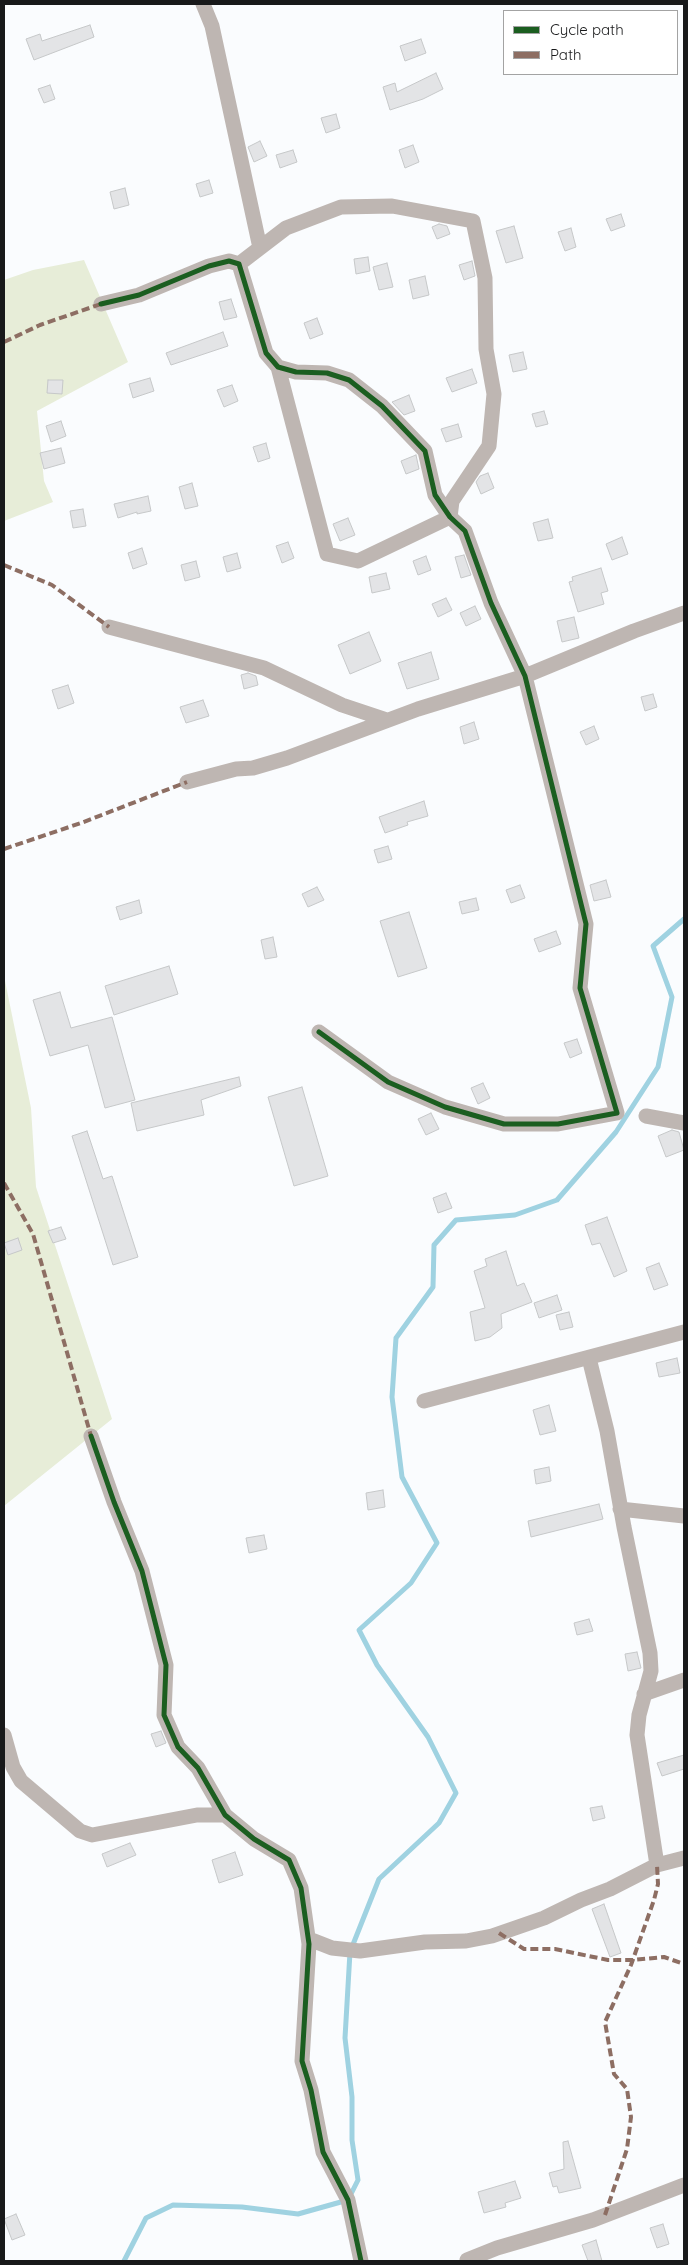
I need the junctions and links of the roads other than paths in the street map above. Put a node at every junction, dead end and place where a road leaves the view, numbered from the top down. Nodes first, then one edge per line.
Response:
1 (203, 4) edge
2 (260, 248) junction
3 (239, 264) junction
4 (101, 304) dead end
5 (278, 367) junction
6 (450, 517) junction
7 (684, 614) edge
8 (109, 627) dead end
9 (525, 676) junction
10 (387, 720) junction
11 (187, 782) dead end
12 (319, 1032) dead end
13 (646, 1116) dead end
14 (684, 1123) edge
15 (684, 1332) edge
16 (589, 1358) junction
17 (424, 1401) dead end
18 (91, 1436) dead end
19 (620, 1509) junction
20 (684, 1516) edge
21 (684, 1680) edge
22 (644, 1694) junction
23 (4, 1735) edge
24 (225, 1815) junction
25 (684, 1858) edge
26 (657, 1865) junction
27 (308, 1940) junction
28 (684, 2185) edge
29 (467, 2260) edge
30 (361, 2261) edge

1 - 2 street
2 - 3 street
2 - 6 street
3 - 4 street
3 - 5 street
5 - 6 street
5 - 6 street
6 - 9 street
7 - 9 street
8 - 10 street
9 - 10 street
9 - 12 street
10 - 11 street
13 - 14 street
15 - 16 street
16 - 17 street
16 - 19 street
18 - 24 street
19 - 20 street
19 - 22 street
21 - 22 street
22 - 26 street
23 - 24 street
24 - 27 street
25 - 26 street
26 - 27 street
27 - 30 street
28 - 29 street

